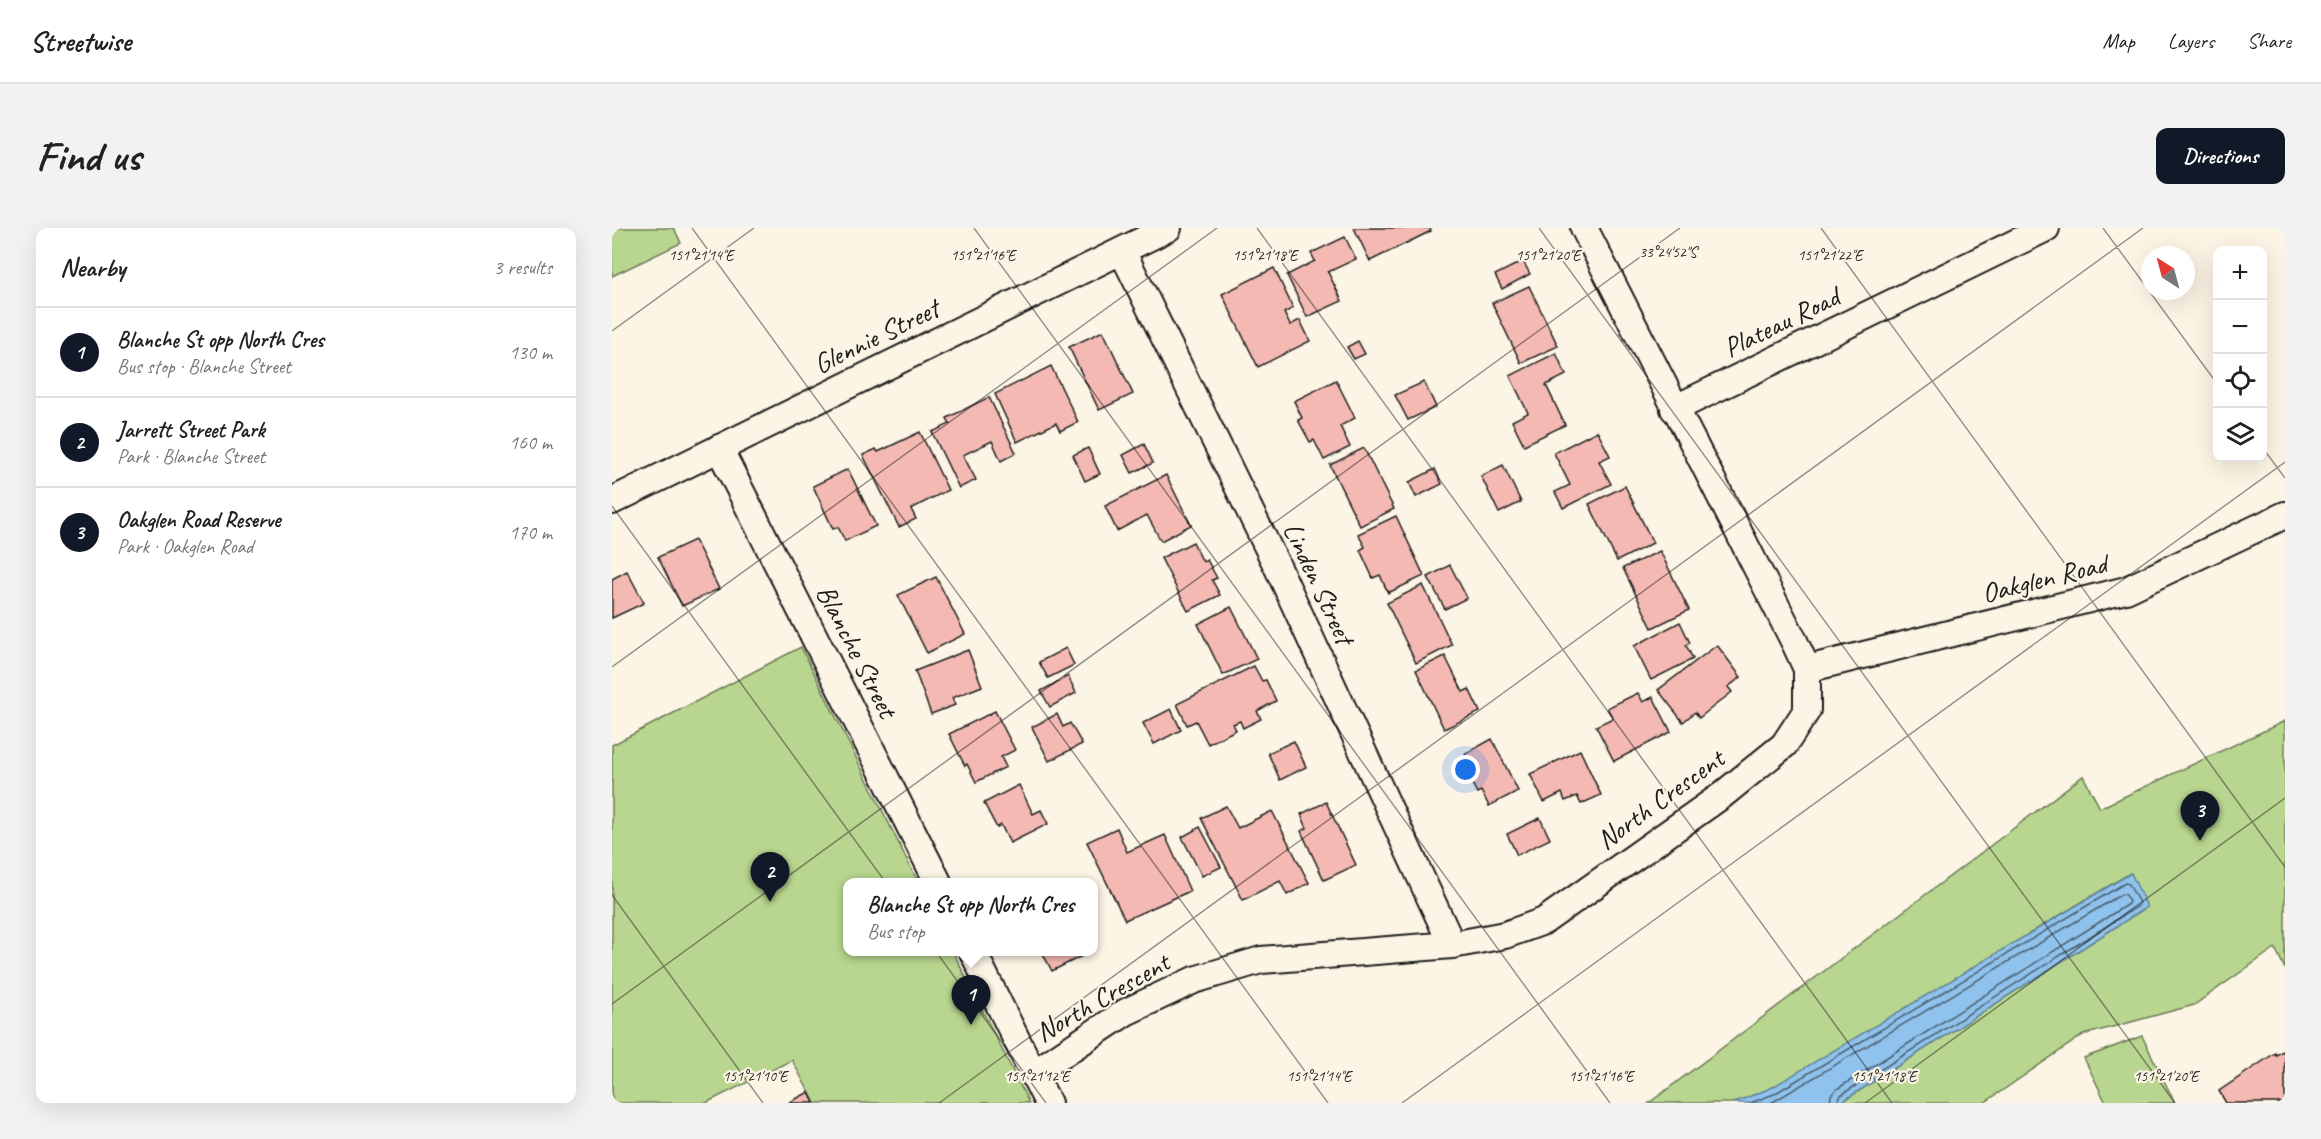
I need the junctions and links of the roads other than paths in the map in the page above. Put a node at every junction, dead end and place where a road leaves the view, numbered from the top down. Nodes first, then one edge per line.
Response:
1 (1168, 228) edge
2 (1584, 228) edge
3 (2046, 228) edge
4 (1122, 251) junction
5 (1674, 409) junction
6 (719, 448) junction
7 (612, 501) edge
8 (2285, 514) edge
9 (1807, 669) junction
10 (936, 878) edge
11 (1452, 945) junction
12 (976, 956) edge
13 (1034, 1073) junction
14 (1048, 1103) edge

1 - 4 street, Glennie Street
2 - 5 street, North Crescent
3 - 5 street, Plateau Road
4 - 6 street, Glennie Street
4 - 11 street, Linden Street
5 - 9 street, North Crescent
6 - 7 street, Glennie Street
6 - 10 street, Blanche Street
8 - 9 street, Oakglen Road
9 - 11 street, North Crescent
11 - 13 street, North Crescent
12 - 13 street
13 - 14 street

